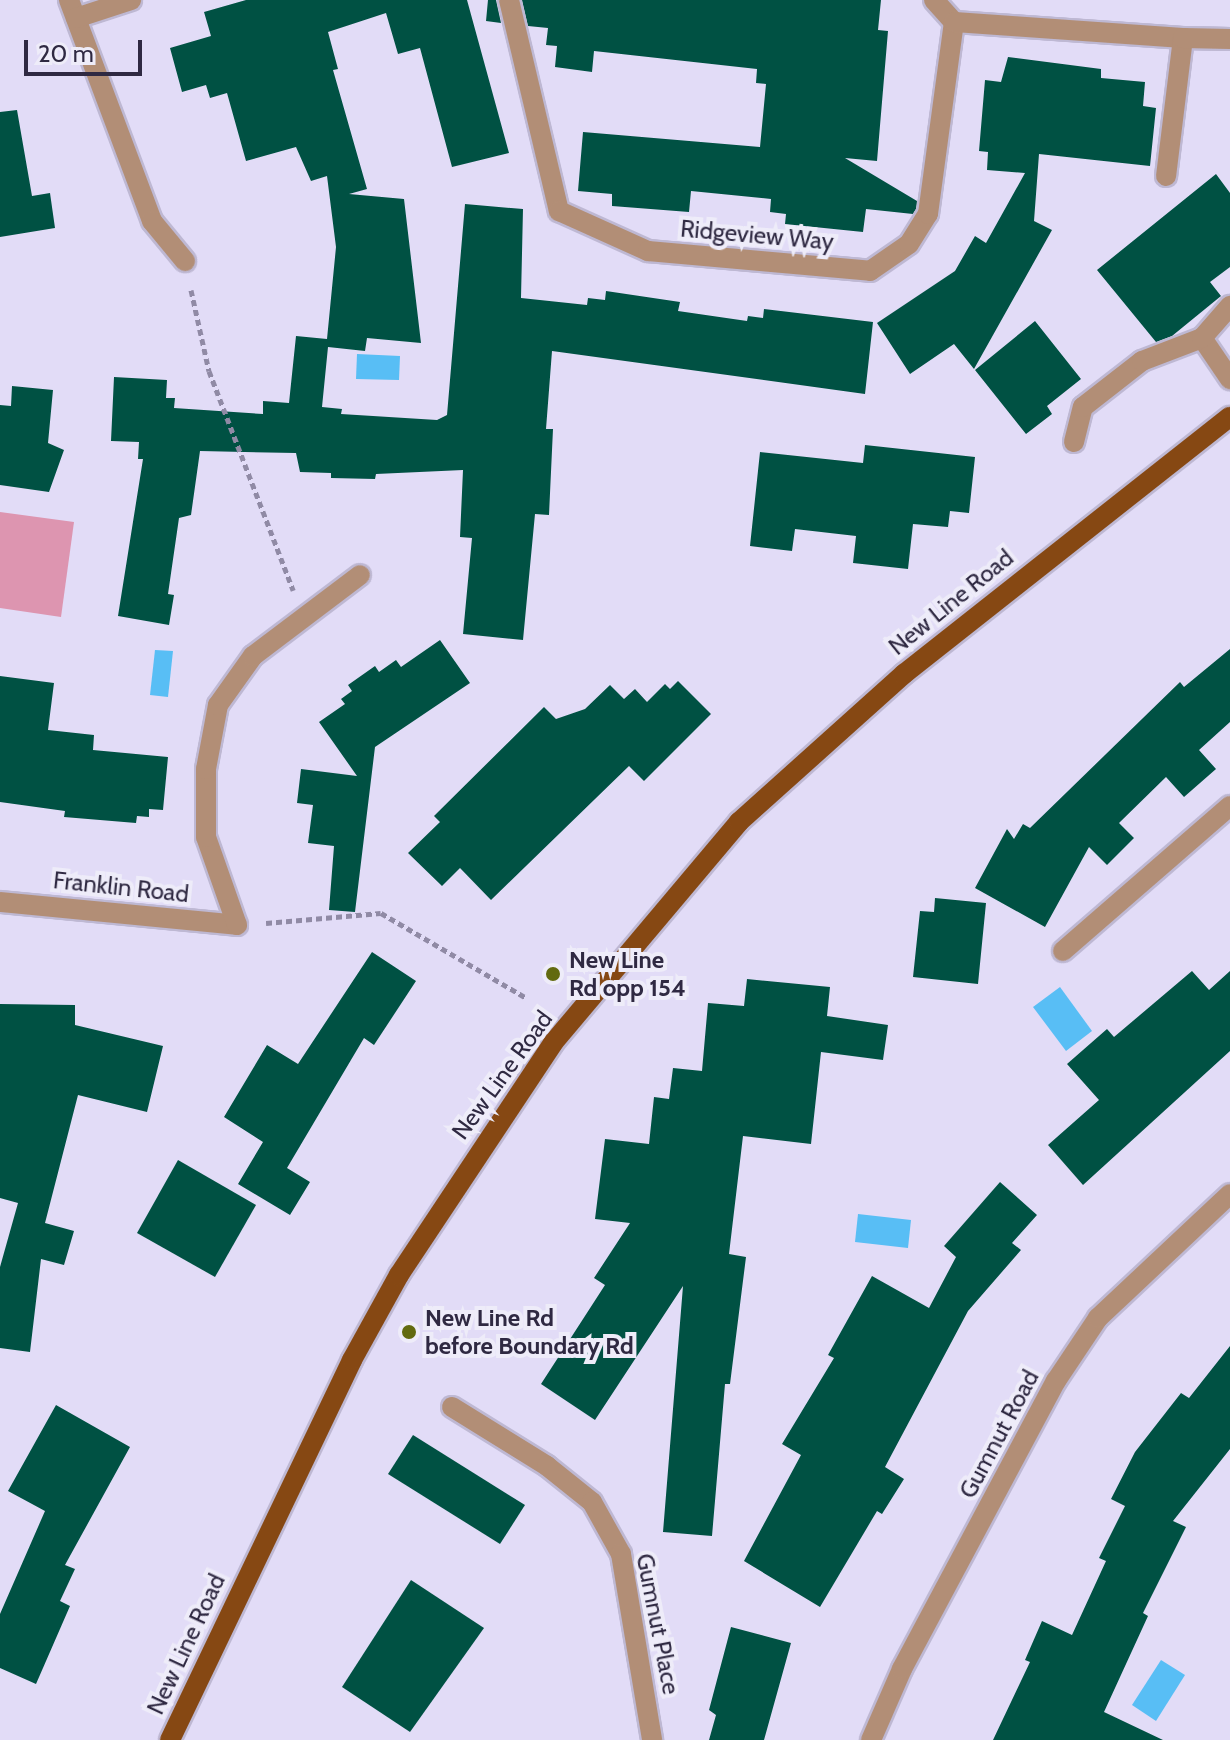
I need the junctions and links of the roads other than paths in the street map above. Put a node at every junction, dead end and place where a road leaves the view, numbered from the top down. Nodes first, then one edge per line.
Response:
1 (131, 0) edge
2 (509, 0) edge
3 (934, 0) edge
4 (73, 9) edge
5 (954, 22) junction
6 (1183, 38) junction
7 (1230, 39) edge
8 (1166, 176) dead end
9 (185, 261) road end
10 (1230, 306) edge
11 (1202, 338) junction
12 (1230, 379) edge
13 (1230, 417) edge
14 (1074, 442) dead end
15 (360, 575) dead end
16 (1230, 806) edge
17 (0, 902) edge
18 (1063, 951) dead end
19 (1230, 1194) edge
20 (452, 1407) dead end
21 (170, 1740) edge
22 (652, 1740) edge
23 (871, 1740) edge

1 - 4 street
2 - 5 street, Ridgeview Way
3 - 5 street
4 - 9 street
5 - 6 street
6 - 7 street
6 - 8 street
10 - 11 street
11 - 12 street
11 - 14 street
13 - 21 main road, New Line Road
15 - 17 street, Franklin Road
16 - 18 street
19 - 23 street, Gumnut Road
20 - 22 street, Gumnut Place

